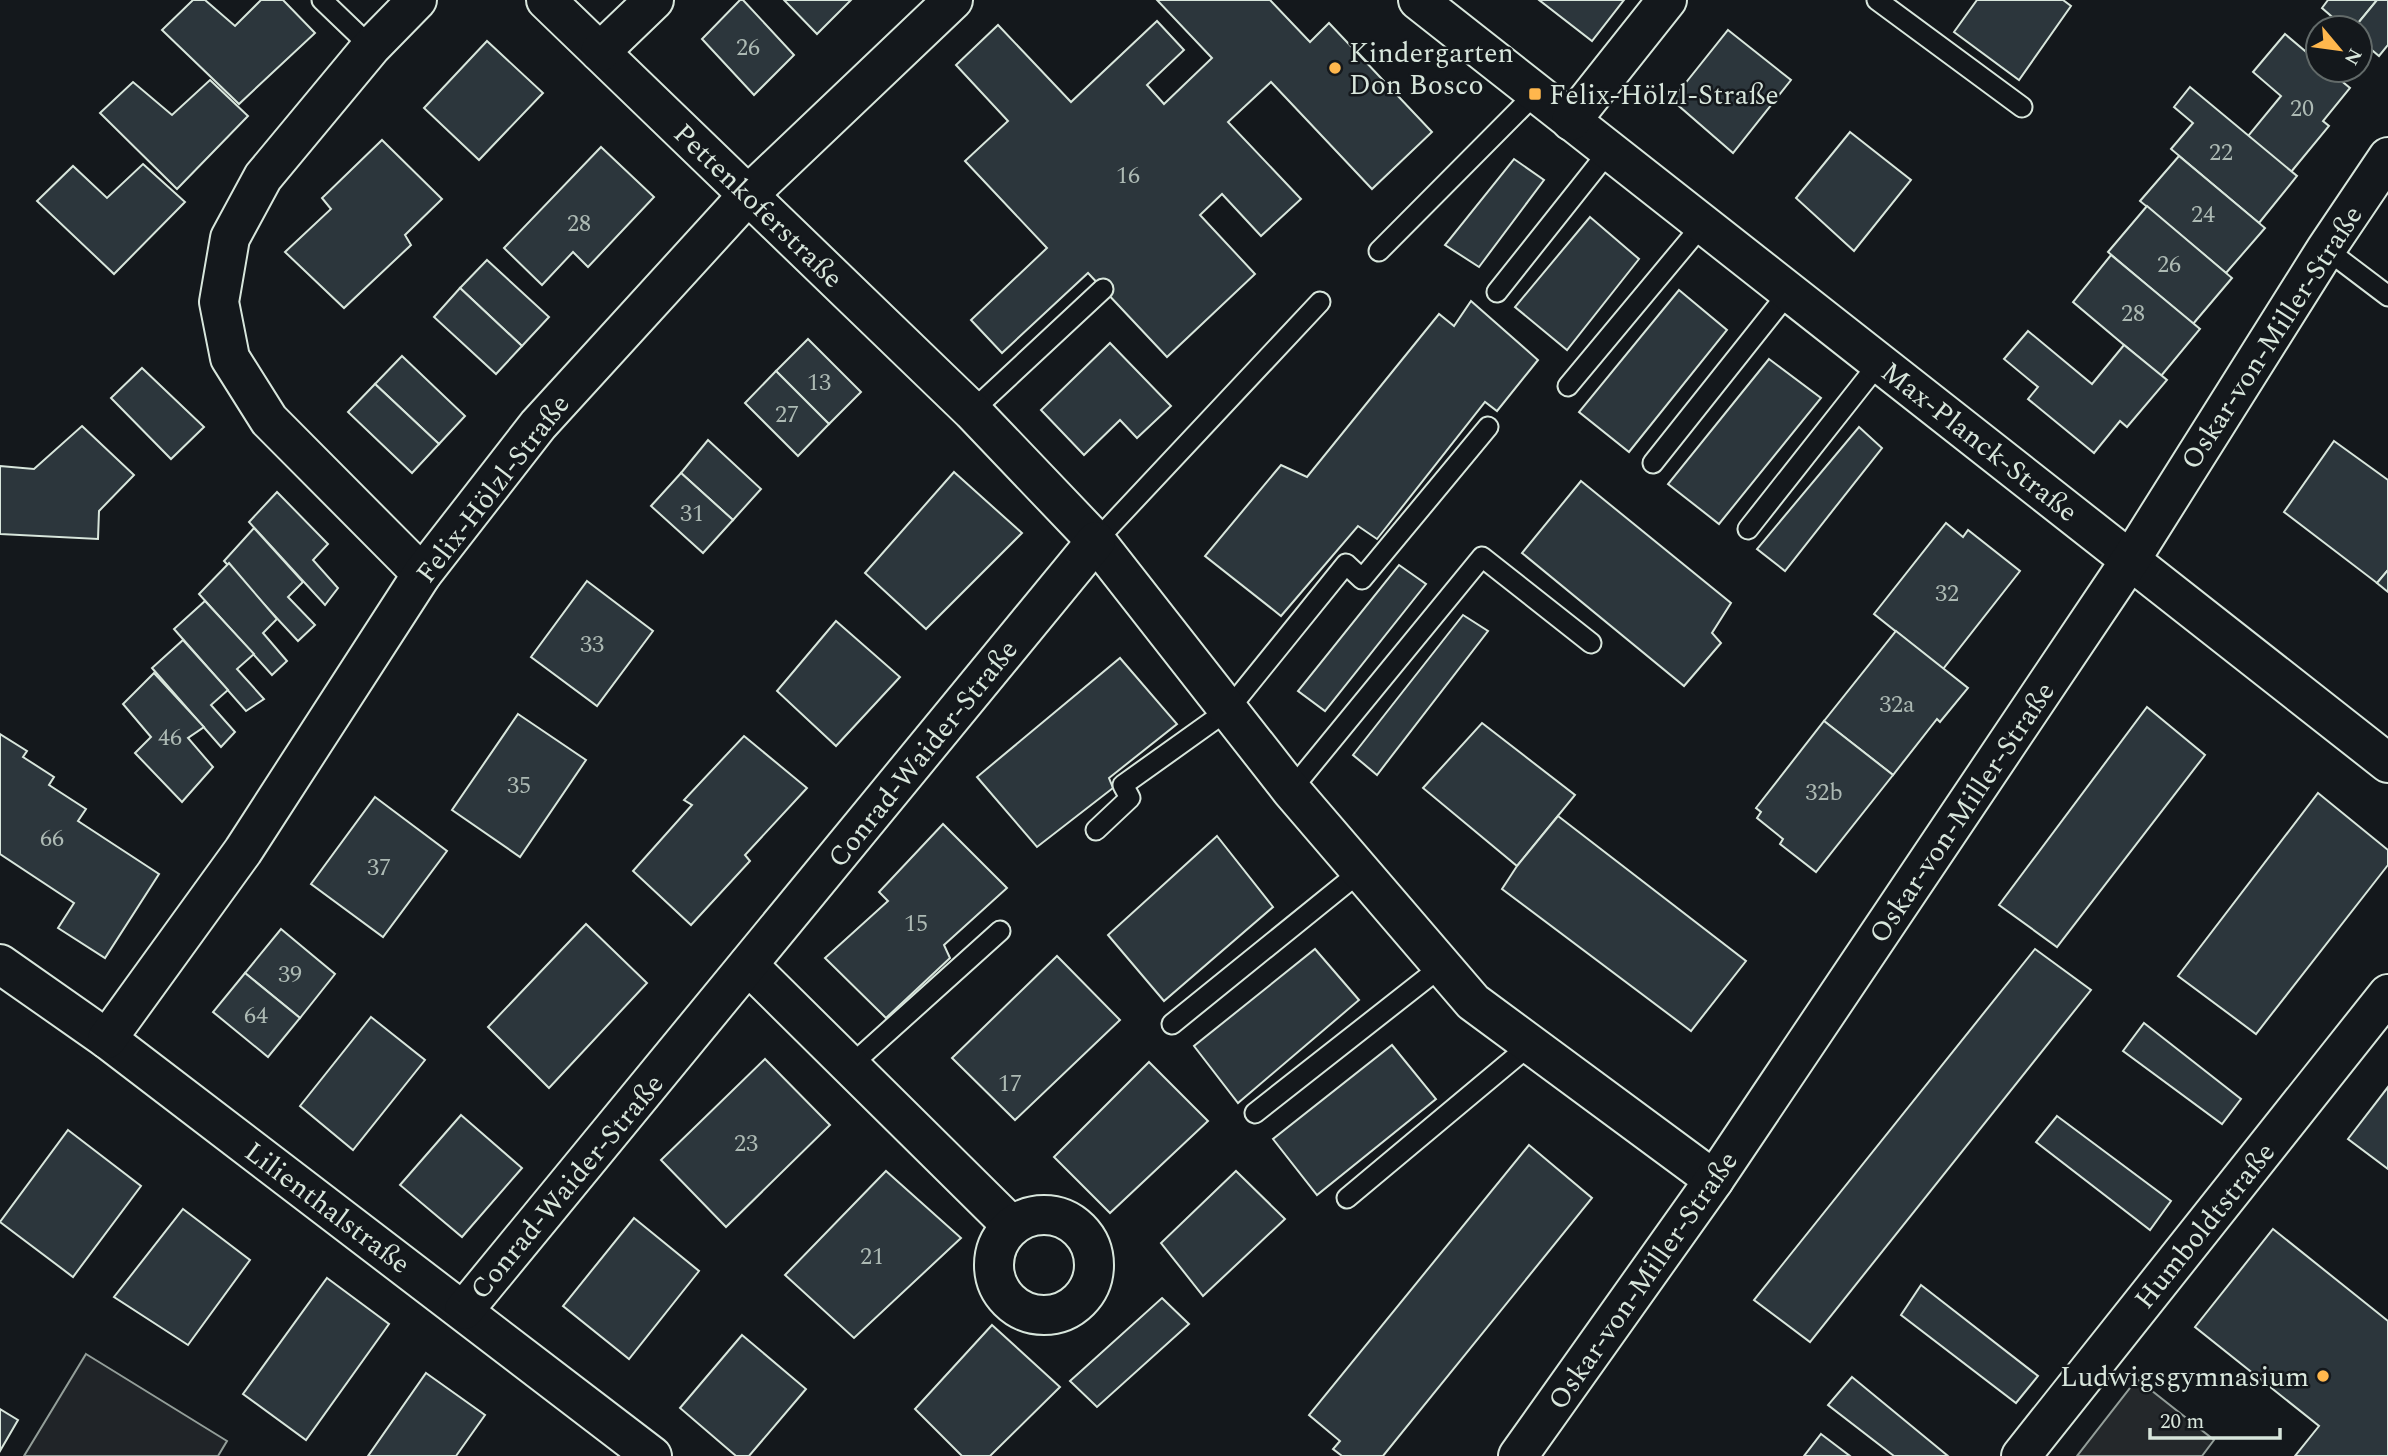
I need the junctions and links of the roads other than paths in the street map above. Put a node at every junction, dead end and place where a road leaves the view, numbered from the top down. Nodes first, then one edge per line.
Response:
1 (322, 0) edge
2 (417, 0) edge
3 (546, 0) edge
4 (654, 0) edge
5 (953, 0) edge
6 (1418, 0) edge
7 (1667, 0) edge
8 (1877, 0) edge
9 (371, 47) junction
10 (600, 52) junction
11 (1535, 94) junction
12 (2022, 107) dead end
13 (1571, 121) junction
14 (1609, 150) junction
15 (2388, 157) edge
16 (748, 195) junction
17 (1703, 224) junction
18 (2326, 249) junction
19 (1379, 251) dead end
20 (1103, 289) dead end
21 (1497, 292) dead end
22 (1789, 292) junction
23 (2388, 296) edge
24 (1320, 302) dead end
25 (1879, 363) junction
26 (1568, 386) dead end
27 (972, 411) junction
28 (1488, 427) dead end
29 (1653, 463) dead end
30 (1748, 529) dead end
31 (1096, 541) junction
32 (2131, 559) junction
33 (422, 573) junction
34 (1591, 643) dead end
35 (1228, 710) junction
36 (2388, 763) edge
37 (1291, 790) junction
38 (1096, 830) dead end
39 (1361, 871) junction
40 (1000, 932) dead end
41 (0, 964) edge
42 (748, 965) junction
43 (1443, 966) junction
44 (2388, 994) edge
45 (1172, 1024) dead end
46 (107, 1039) junction
47 (1530, 1045) junction
48 (850, 1066) junction
49 (1255, 1113) dead end
50 (1714, 1180) junction
51 (1347, 1198) dead end
52 (1012, 1226) dead end
53 (464, 1310) junction
54 (652, 1456) edge
55 (1518, 1456) edge
56 (2021, 1456) edge

1 - 9 lane
2 - 9 street
3 - 10 street, Pettenkoferstraße
4 - 10 street
5 - 16 street, Felix-Hölzl-Straße
6 - 11 street, Max-Planck-Straße
7 - 13 street
8 - 12 lane
9 - 33 street
10 - 16 street, Pettenkoferstraße
11 - 13 street, Max-Planck-Straße
11 - 19 lane
13 - 14 street, Max-Planck-Straße
14 - 17 street, Max-Planck-Straße
14 - 21 lane
15 - 18 street, Oskar-von-Miller-Straße
16 - 27 street, Pettenkoferstraße
16 - 33 street, Felix-Hölzl-Straße
17 - 22 street, Max-Planck-Straße
17 - 26 lane
18 - 23 lane
18 - 32 street, Oskar-von-Miller-Straße
20 - 27 lane
22 - 25 street, Max-Planck-Straße
22 - 29 lane
24 - 31 lane
25 - 30 lane
25 - 32 street, Max-Planck-Straße
27 - 31 street, Pettenkoferstraße
28 - 35 lane
31 - 35 street, Pettenkoferstraße
31 - 42 street, Conrad-Waider-Straße
32 - 36 street, Max-Planck-Straße
32 - 50 street, Oskar-von-Miller-Straße
33 - 46 street, Felix-Hölzl-Straße
34 - 37 lane
35 - 37 street, Pettenkoferstraße
35 - 38 lane
37 - 39 street, Pettenkoferstraße
39 - 43 street, Pettenkoferstraße
39 - 45 lane
40 - 48 lane
41 - 46 street, Lilienthalstraße
42 - 48 street
42 - 53 street, Conrad-Waider-Straße
43 - 47 street, Pettenkoferstraße
43 - 49 lane
44 - 56 street, Humboldtstraße
46 - 53 street, Lilienthalstraße
47 - 50 street, Pettenkoferstraße
47 - 51 lane
48 - 52 street
50 - 55 street, Oskar-von-Miller-Straße
53 - 54 street, Lilienthalstraße

